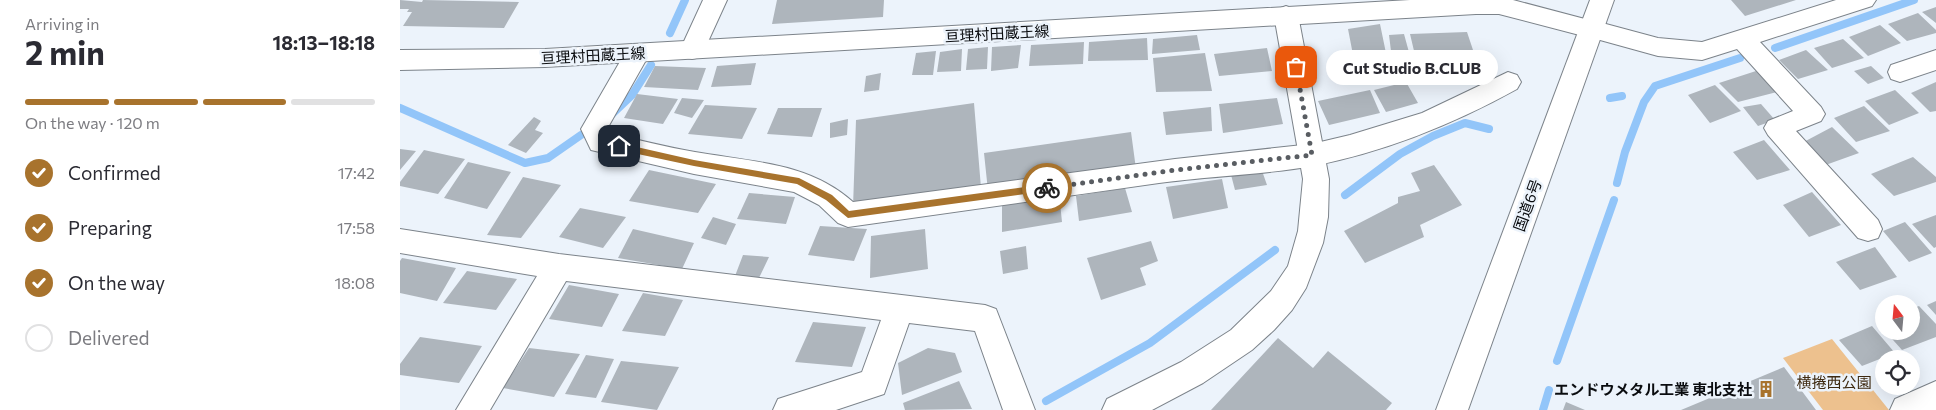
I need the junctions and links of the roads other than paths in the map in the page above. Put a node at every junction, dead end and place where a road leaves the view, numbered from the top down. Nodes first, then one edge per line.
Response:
1 (715, 0) edge
2 (1602, 0) edge
3 (1864, 0) edge
4 (1521, 5) edge
5 (1286, 15) junction
6 (1591, 29) junction
7 (1743, 40) junction
8 (692, 50) junction
9 (638, 52) junction
10 (400, 60) edge
11 (1936, 60) edge
12 (1900, 72) dead end
13 (1508, 82) dead end
14 (1312, 155) junction
15 (1868, 229) dead end
16 (400, 241) edge
17 (559, 267) junction
18 (900, 308) junction
19 (1936, 396) edge
20 (476, 410) edge
21 (789, 410) edge
22 (1019, 410) edge
23 (1118, 410) edge
24 (1452, 410) edge
25 (1906, 410) edge

1 - 8 main road
2 - 6 main road, 国道6号
3 - 7 main road, 亘理村田蔵王線
4 - 5 main road, 亘理村田蔵王線
4 - 6 main road, 亘理村田蔵王線
5 - 8 main road, 亘理村田蔵王線
5 - 14 main road
6 - 7 main road, 亘理村田蔵王線
6 - 24 main road, 国道6号
7 - 15 main road
8 - 9 main road, 亘理村田蔵王線
9 - 10 main road, 亘理村田蔵王線
9 - 14 main road
11 - 12 main road
13 - 14 main road
14 - 23 main road
16 - 17 main road
17 - 18 main road
17 - 20 main road
18 - 21 main road
18 - 22 main road
19 - 25 main road

